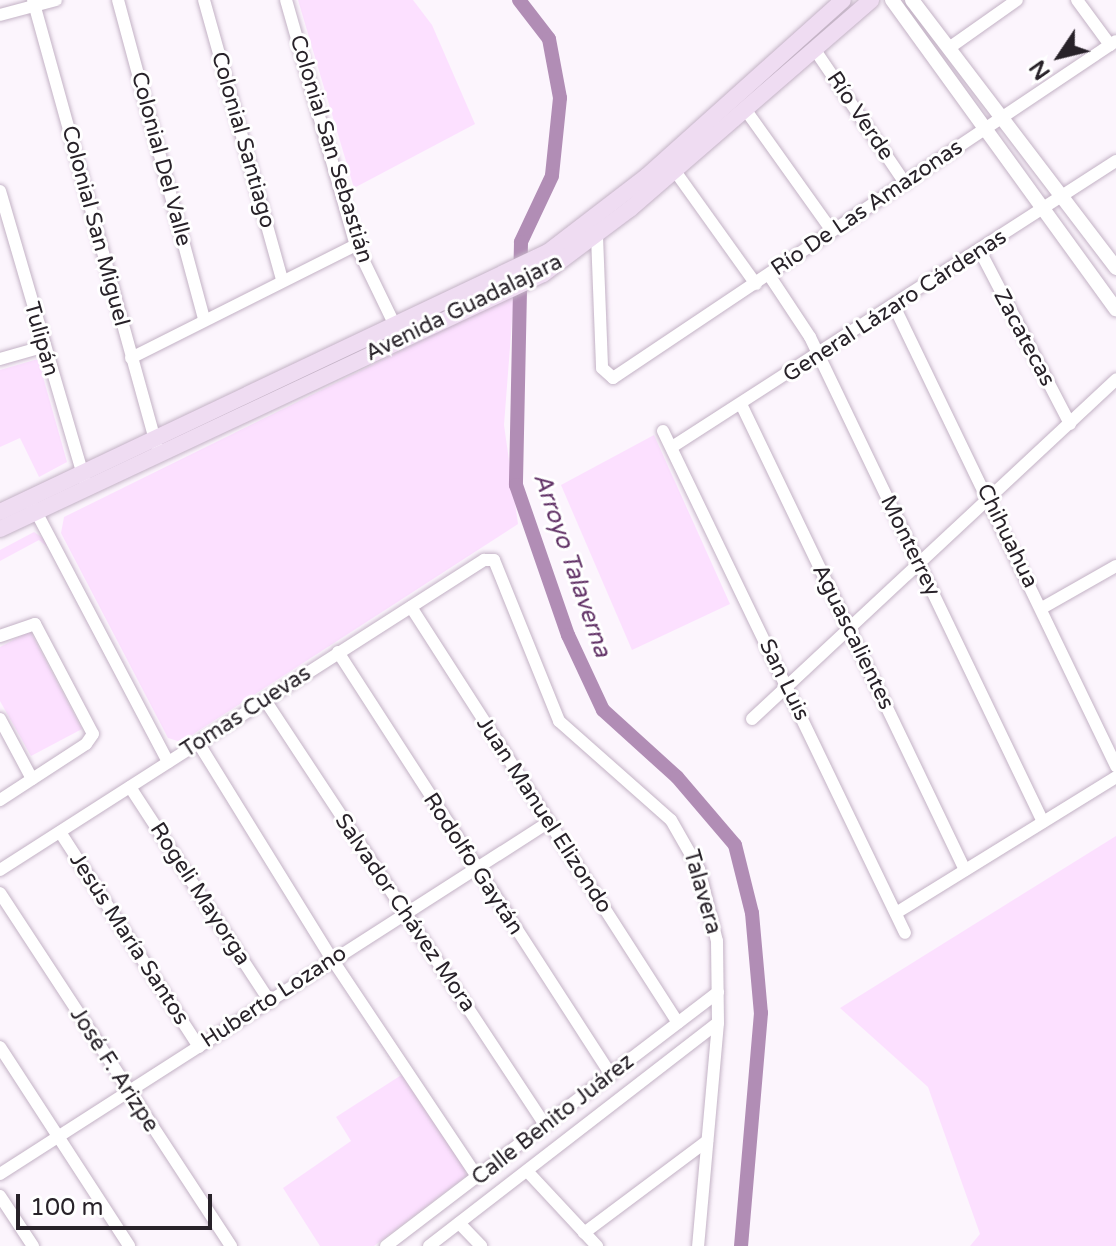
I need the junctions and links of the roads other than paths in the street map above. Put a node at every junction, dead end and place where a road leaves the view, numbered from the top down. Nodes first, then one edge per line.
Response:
1 (56, 0) edge
2 (118, 0) edge
3 (204, 0) edge
4 (286, 0) edge
5 (843, 0) edge
6 (871, 0) edge
7 (892, 0) edge
8 (912, 0) edge
9 (1017, 0) edge
10 (1077, 0) edge
11 (34, 3) edge
12 (0, 15) edge
13 (1113, 43) edge
14 (949, 48) junction
15 (815, 50) junction
16 (745, 109) junction
17 (999, 118) junction
18 (985, 127) junction
19 (1116, 161) edge
20 (675, 171) junction
21 (905, 183) junction
22 (0, 191) edge
23 (1062, 198) junction
24 (1045, 209) junction
25 (832, 231) junction
26 (597, 236) junction
27 (356, 245) junction
28 (980, 251) junction
29 (1116, 268) edge
30 (769, 275) junction
31 (282, 279) junction
32 (756, 284) junction
33 (895, 308) junction
34 (1116, 309) edge
35 (204, 318) junction
36 (399, 333) junction
37 (42, 347) junction
38 (819, 356) junction
39 (131, 358) junction
40 (0, 359) edge
41 (1116, 379) edge
42 (741, 404) junction
43 (1070, 424) junction
44 (663, 431) dead end
45 (156, 445) junction
46 (672, 447) junction
47 (84, 479) junction
48 (989, 500) junction
49 (32, 504) junction
50 (0, 512) edge
51 (0, 529) edge
52 (494, 560) joint
53 (919, 563) junction
54 (1116, 566) edge
55 (411, 607) junction
56 (1042, 608) junction
57 (849, 630) junction
58 (1, 633) edge
59 (338, 652) junction
60 (788, 687) junction
61 (265, 700) junction
62 (0, 719) edge
63 (752, 719) dead end
64 (199, 744) junction
65 (168, 762) junction
66 (1116, 766) edge
67 (1116, 777) edge
68 (32, 779) junction
69 (130, 787) junction
70 (0, 800) edge
71 (549, 822) junction
72 (1043, 822) junction
73 (60, 832) junction
74 (474, 868) junction
75 (0, 870) edge
76 (965, 870) junction
77 (0, 893) edge
78 (406, 913) junction
79 (896, 913) junction
80 (905, 933) dead end
81 (332, 959) junction
82 (718, 992) junction
83 (270, 1002) junction
84 (678, 1023) junction
85 (718, 1023) junction
86 (0, 1047) edge
87 (199, 1047) junction
88 (611, 1075) junction
89 (128, 1092) junction
90 (545, 1125) junction
91 (58, 1136) junction
92 (707, 1141) junction
93 (527, 1171) junction
94 (0, 1174) edge
95 (478, 1178) junction
96 (0, 1196) edge
97 (459, 1223) junction
98 (584, 1233) junction
99 (33, 1246) edge
100 (129, 1246) edge
101 (231, 1246) edge
102 (386, 1246) edge
103 (429, 1246) edge
104 (481, 1246) edge
105 (597, 1246) edge
106 (698, 1246) edge

1 - 11 street
2 - 35 street, Colonial Del Valle
3 - 31 street, Colonial Santiago
4 - 27 street, Colonial San Sebastián
5 - 36 main road, Avenida Guadalajara
6 - 15 main road, Avenida Guadalajara
7 - 18 street
8 - 14 street
9 - 14 street
10 - 13 street
11 - 12 street
11 - 39 street, Colonial San Miguel
13 - 17 street, Río De Las Amazonas
14 - 17 street
15 - 16 main road, Avenida Guadalajara
15 - 21 street, Río Verde
16 - 20 main road, Avenida Guadalajara
16 - 25 street
17 - 18 street, Río De Las Amazonas
17 - 23 street
18 - 21 street, Río De Las Amazonas
18 - 24 street
19 - 23 street, General Lázaro Cárdenas
20 - 26 main road, Avenida Guadalajara
20 - 32 street
21 - 25 street, Río De Las Amazonas
22 - 37 street, Tulipán
23 - 24 street, General Lázaro Cárdenas
23 - 29 street
24 - 28 street, General Lázaro Cárdenas
24 - 34 street
25 - 30 street, Río De Las Amazonas
26 - 32 street, Río De Las Amazonas
26 - 36 main road, Avenida Guadalajara
27 - 31 street
27 - 36 street, Colonial San Sebastián
28 - 33 street, General Lázaro Cárdenas
28 - 43 street, Zacatecas
30 - 32 street, Río De Las Amazonas
30 - 38 street, Monterrey
31 - 35 street
33 - 38 street, General Lázaro Cárdenas
33 - 48 street, Chihuahua
35 - 39 street
36 - 45 main road, Avenida Guadalajara
37 - 40 street
37 - 47 street, Tulipán
38 - 42 street, General Lázaro Cárdenas
38 - 53 street, Monterrey
39 - 45 street, Colonial San Miguel
41 - 43 street
42 - 46 street, General Lázaro Cárdenas
42 - 57 street, Aguascalientes
43 - 48 street
44 - 46 street, San Luis
45 - 47 main road, Avenida Guadalajara
46 - 60 street, San Luis
47 - 49 main road, Avenida Guadalajara
48 - 53 street
48 - 56 street, Chihuahua
49 - 50 main road, Avenida Guadalajara
49 - 51 main road, Avenida Guadalajara
49 - 65 street
52 - 55 street, Tomas Cuevas
52 - 82 street, Talavera
53 - 57 street
53 - 72 street, Monterrey
54 - 56 street
55 - 59 street, Tomas Cuevas
55 - 71 street, Juan Manuel Elizondo
56 - 66 street, Chihuahua
57 - 60 street
57 - 76 street, Aguascalientes
58 - 68 street
59 - 61 street, Tomas Cuevas
59 - 74 street, Rodolfo Gaytán
60 - 63 street
60 - 79 street, San Luis
61 - 64 street, Tomas Cuevas
61 - 78 street, Salvador Chávez Mora
62 - 68 street
64 - 65 street, Tomas Cuevas
64 - 81 street
65 - 69 street, Tomas Cuevas
67 - 72 street
68 - 70 street
69 - 73 street, Tomas Cuevas
69 - 83 street, Rogeli Mayorga
71 - 74 street, Huberto Lozano
71 - 84 street, Juan Manuel Elizondo
72 - 76 street
73 - 75 street, Tomas Cuevas
73 - 87 street, Jesús María Santos
74 - 78 street, Huberto Lozano
74 - 88 street, Rodolfo Gaytán
76 - 79 street
77 - 89 street, José F. Arizpe
78 - 81 street, Huberto Lozano
78 - 90 street, Salvador Chávez Mora
79 - 80 street, San Luis
81 - 83 street, Huberto Lozano
81 - 95 street
82 - 84 street, Calle Benito Juárez
82 - 85 street, Talavera
83 - 87 street, Huberto Lozano
84 - 88 street, Calle Benito Juárez
85 - 92 street, Talavera
85 - 93 street
86 - 91 street
87 - 89 street, Huberto Lozano
88 - 90 street, Calle Benito Juárez
89 - 91 street, Huberto Lozano
89 - 101 street, José F. Arizpe
90 - 95 street, Calle Benito Juárez
91 - 94 street, Huberto Lozano
91 - 100 street
92 - 98 street
92 - 106 street, Talavera
93 - 97 street
93 - 98 street
95 - 102 street, Calle Benito Juárez
96 - 99 street
97 - 103 street
97 - 104 street
98 - 105 street

